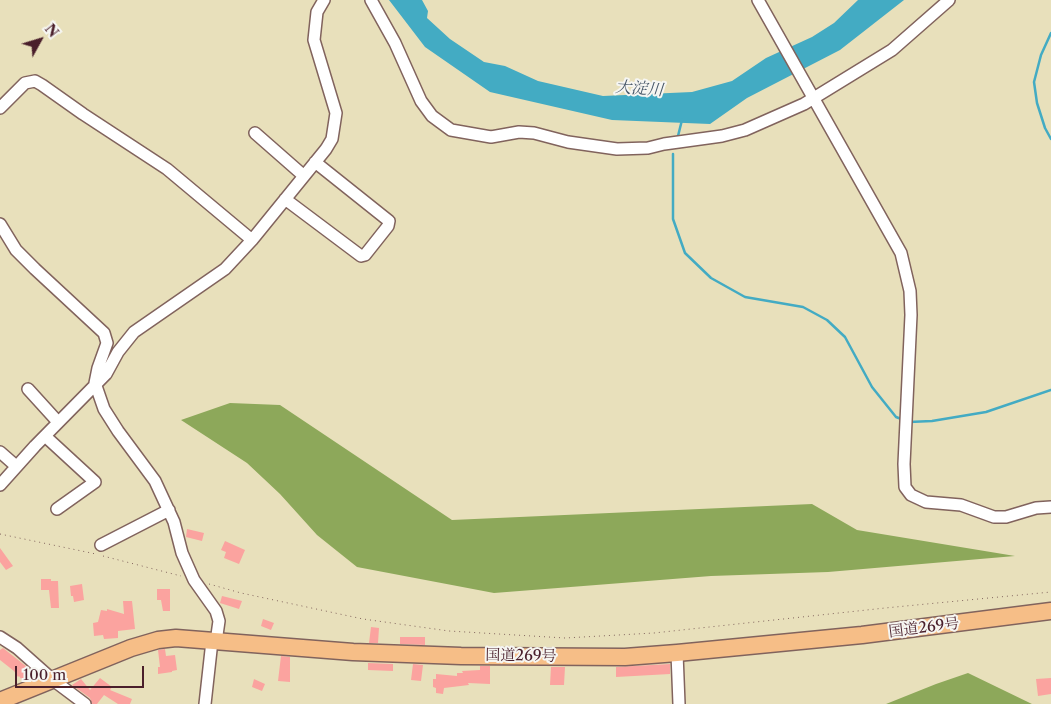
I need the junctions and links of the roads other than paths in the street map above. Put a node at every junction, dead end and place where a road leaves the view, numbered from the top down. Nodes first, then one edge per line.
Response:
1 (324, 0) edge
2 (372, 0) edge
3 (758, 0) edge
4 (949, 0) edge
5 (814, 96) junction
6 (0, 108) edge
7 (255, 132) dead end
8 (315, 162) junction
9 (304, 176) junction
10 (285, 199) junction
11 (0, 224) edge
12 (252, 240) junction
13 (95, 383) junction
14 (28, 389) dead end
15 (58, 422) junction
16 (45, 436) junction
17 (0, 452) edge
18 (16, 466) junction
19 (0, 486) edge
20 (1051, 507) edge
21 (57, 509) dead end
22 (169, 510) junction
23 (101, 545) dead end
24 (1051, 611) edge
25 (0, 637) edge
26 (212, 641) junction
27 (677, 654) junction
28 (53, 680) junction
29 (0, 701) edge
30 (85, 704) edge
31 (205, 704) edge
32 (679, 704) edge

1 - 8 street
2 - 5 street
3 - 5 street
4 - 5 street
5 - 20 street
6 - 12 street
7 - 9 street
8 - 9 street
8 - 10 street
9 - 10 street
10 - 12 street
11 - 13 street
12 - 13 street
13 - 15 street
13 - 22 street
14 - 15 street
15 - 16 street
16 - 18 street
16 - 21 street
17 - 18 street
18 - 19 street
22 - 23 street
22 - 26 street
24 - 27 highway, 国道269号
25 - 28 street
26 - 27 highway, 国道269号
26 - 28 highway, 国道269号
26 - 31 street
27 - 32 street
28 - 29 highway, 国道269号
28 - 30 street

